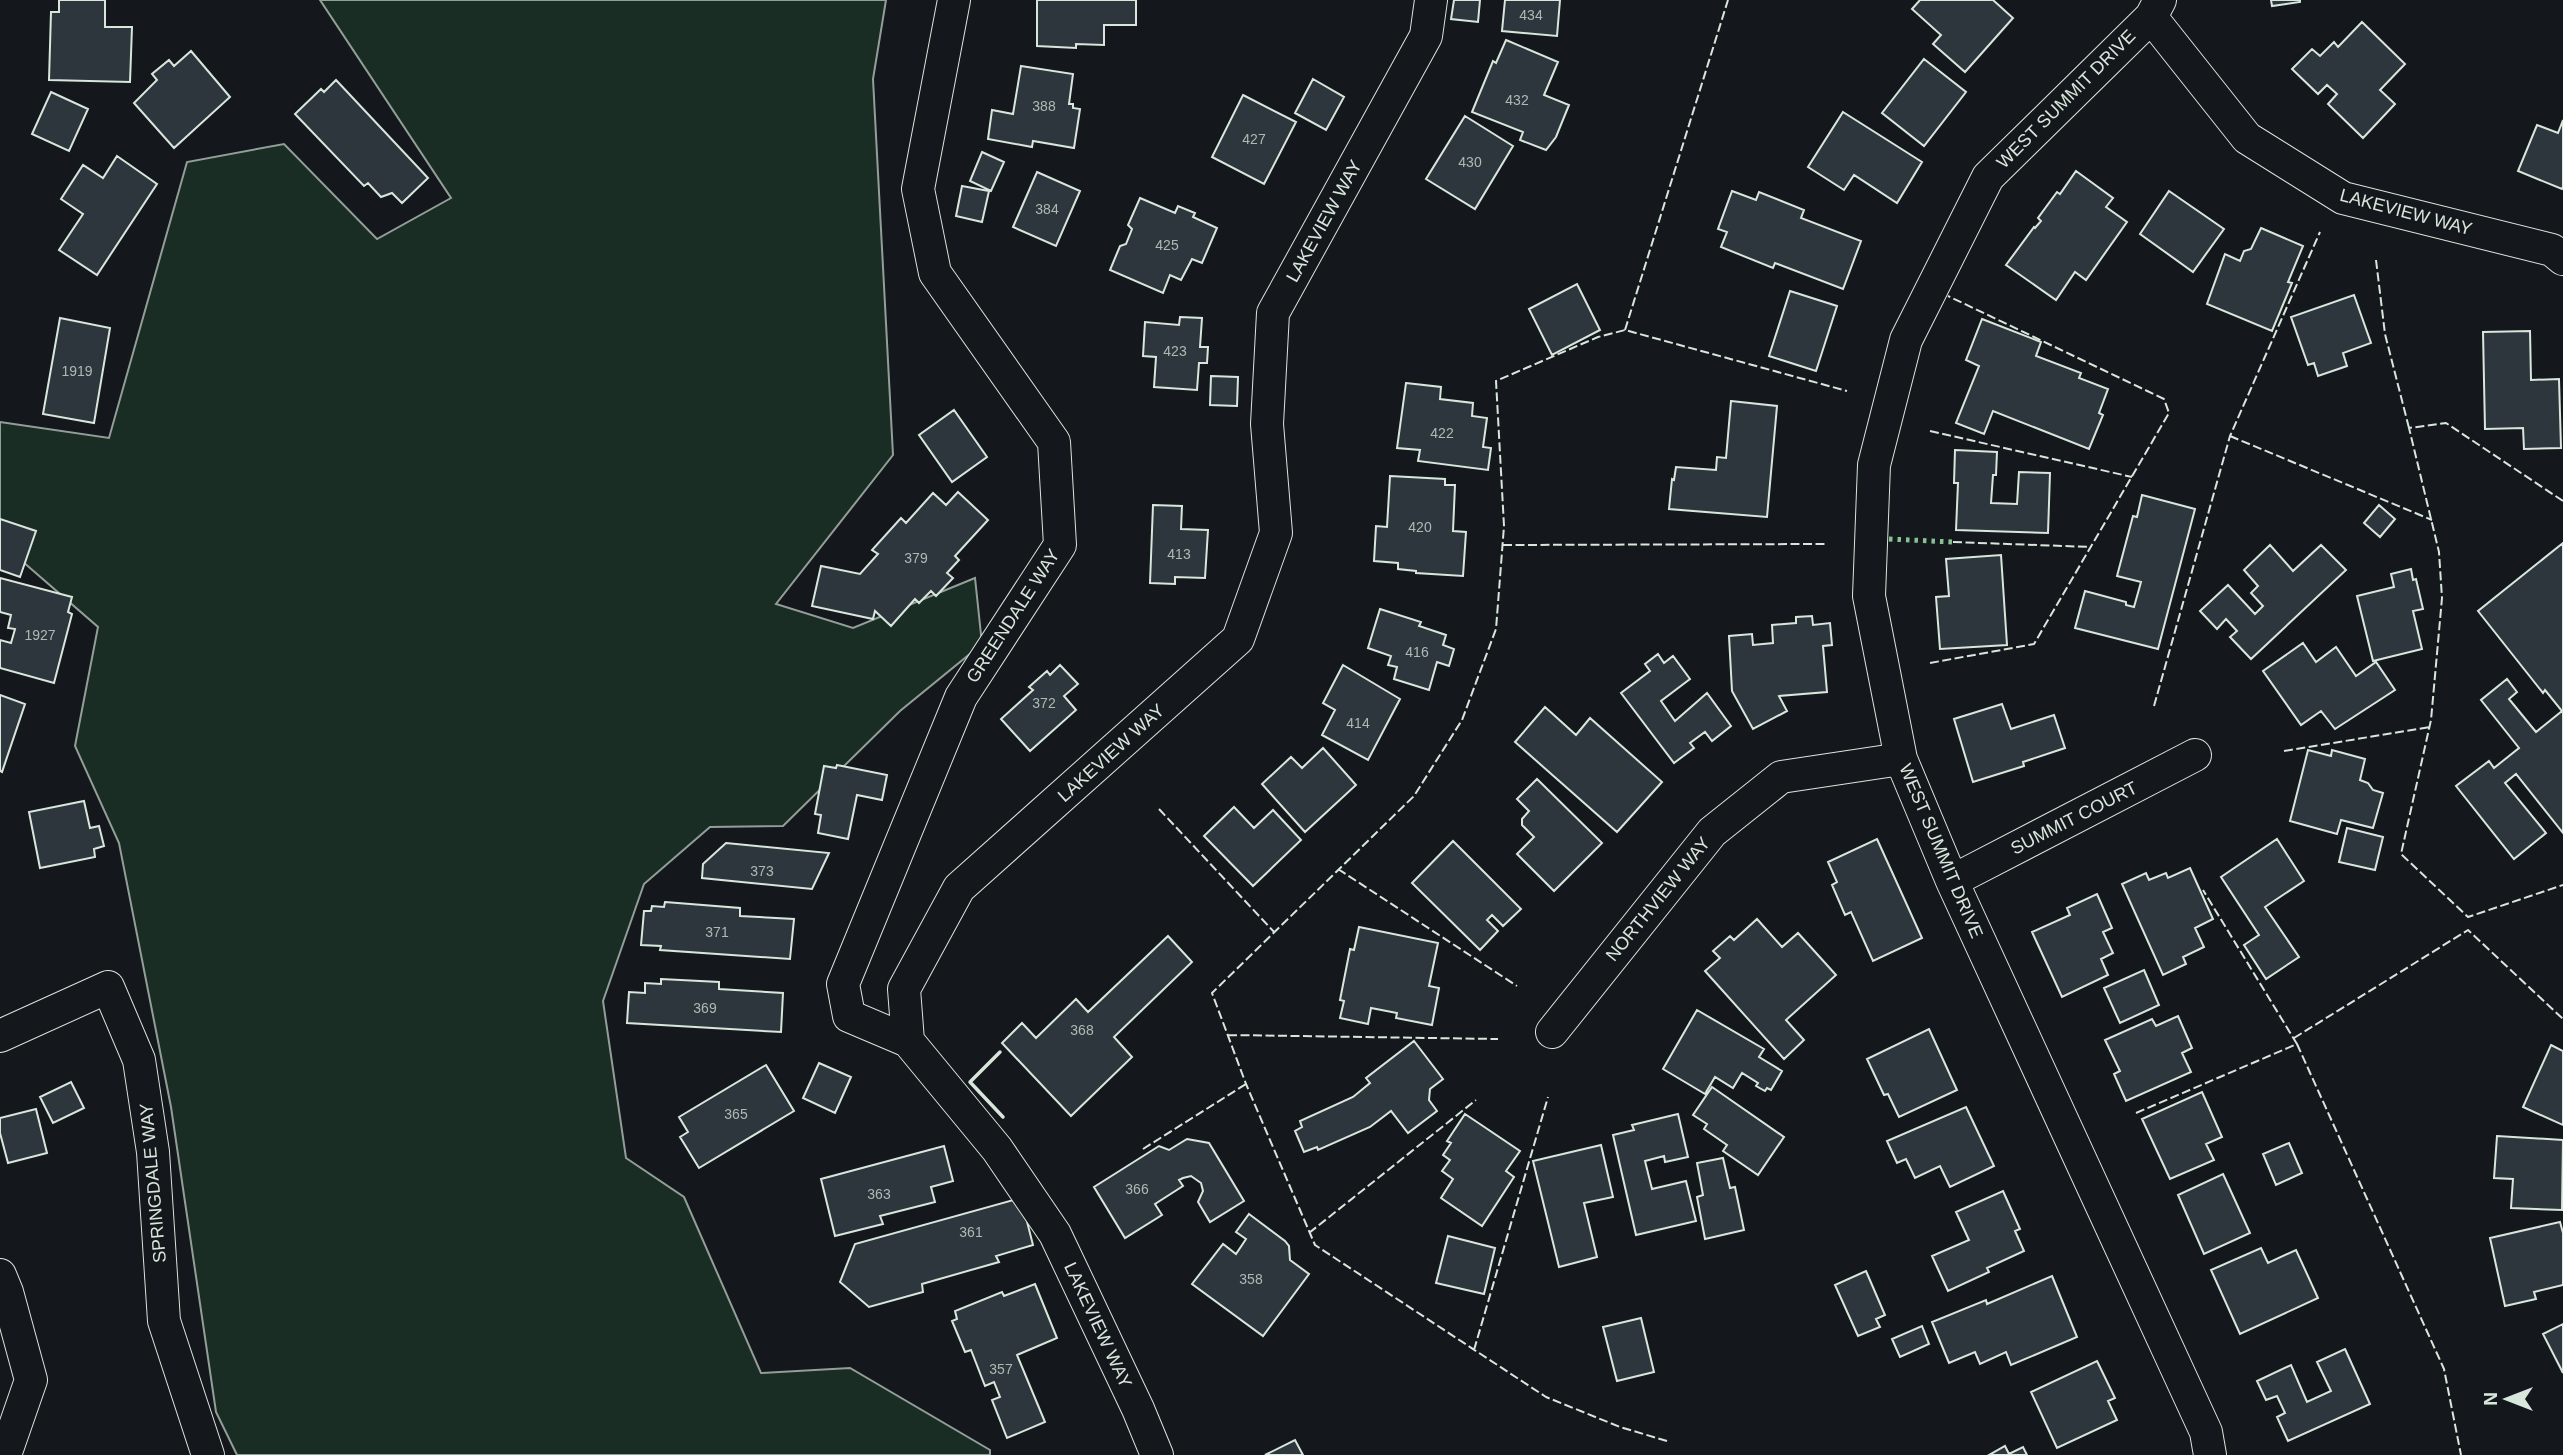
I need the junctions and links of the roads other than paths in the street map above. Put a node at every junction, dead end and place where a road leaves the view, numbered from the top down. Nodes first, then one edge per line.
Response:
1 (954, 0) edge
2 (1431, 0) edge
3 (2155, 8) edge
4 (2563, 259) edge
5 (2195, 755) dead end
6 (1901, 759) junction
7 (1952, 881) junction
8 (1552, 1032) dead end
9 (0, 1036) edge
10 (908, 1041) junction
11 (0, 1275) edge
12 (5, 1455) edge
13 (208, 1455) edge
14 (1157, 1455) edge
15 (2210, 1455) edge

1 - 10 street, GREENDALE WAY
2 - 10 street, LAKEVIEW WAY
3 - 4 street, LAKEVIEW WAY
3 - 6 street, WEST SUMMIT DRIVE
5 - 7 street, SUMMIT COURT
6 - 7 street, WEST SUMMIT DRIVE
6 - 8 street, NORTHVIEW WAY
7 - 15 street, WEST SUMMIT DRIVE
9 - 13 street, SPRINGDALE WAY
10 - 14 street, LAKEVIEW WAY
11 - 12 street

